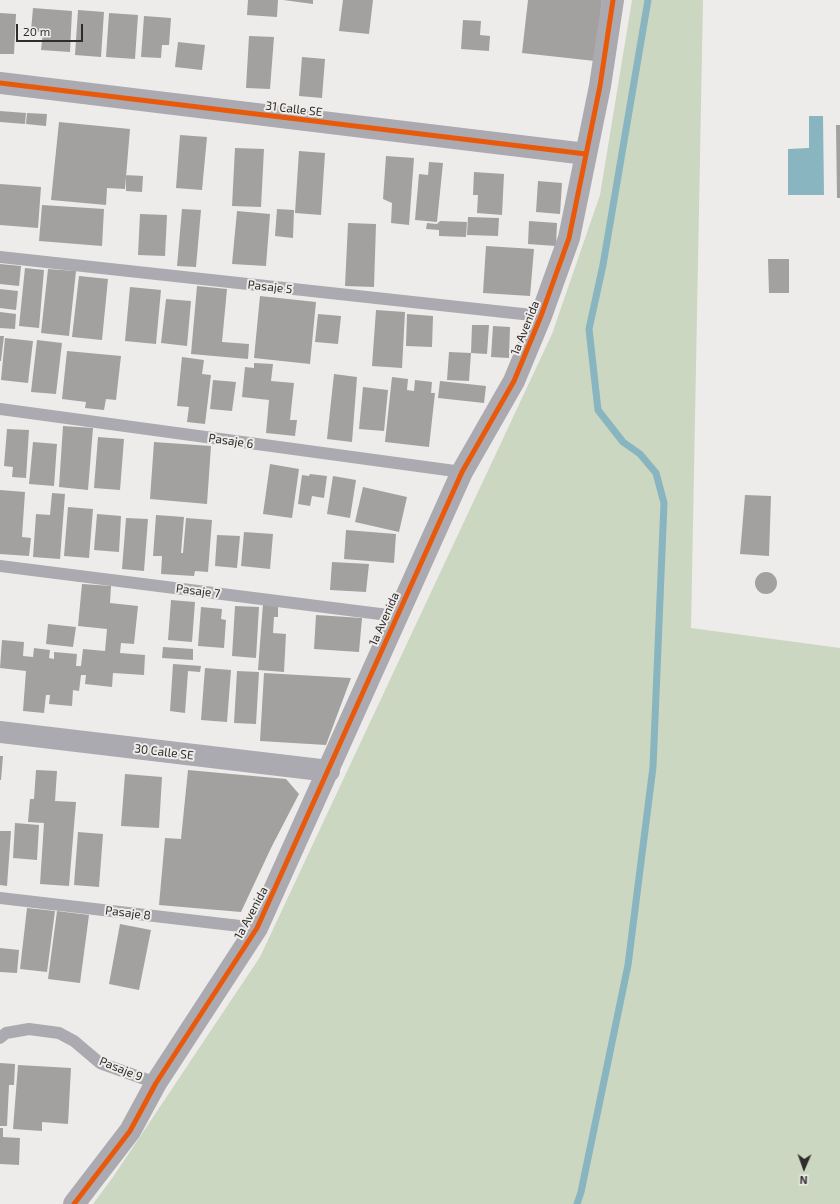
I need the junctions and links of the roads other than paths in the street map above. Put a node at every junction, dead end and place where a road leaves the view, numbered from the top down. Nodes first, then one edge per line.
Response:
1 (613, 0) edge
2 (0, 83) edge
3 (586, 154) junction
4 (0, 257) edge
5 (541, 316) junction
6 (0, 410) edge
7 (462, 472) junction
8 (0, 566) edge
9 (396, 616) junction
10 (0, 732) edge
11 (329, 771) junction
12 (0, 898) edge
13 (257, 928) junction
14 (0, 1038) edge
15 (156, 1083) junction
16 (74, 1204) edge

1 - 3 street, 1a Avenida
2 - 3 street, 31 Calle SE
3 - 5 street, 1a Avenida
4 - 5 lane, Pasaje 5
5 - 7 street, 1a Avenida
6 - 7 lane, Pasaje 6
7 - 9 street, 1a Avenida
8 - 9 lane, Pasaje 7
9 - 11 street, 1a Avenida
10 - 11 street, 30 Calle SE
11 - 13 street, 1a Avenida
12 - 13 lane, Pasaje 8
13 - 15 street, 1a Avenida
14 - 15 lane, Pasaje 9
15 - 16 street, 1a Avenida

